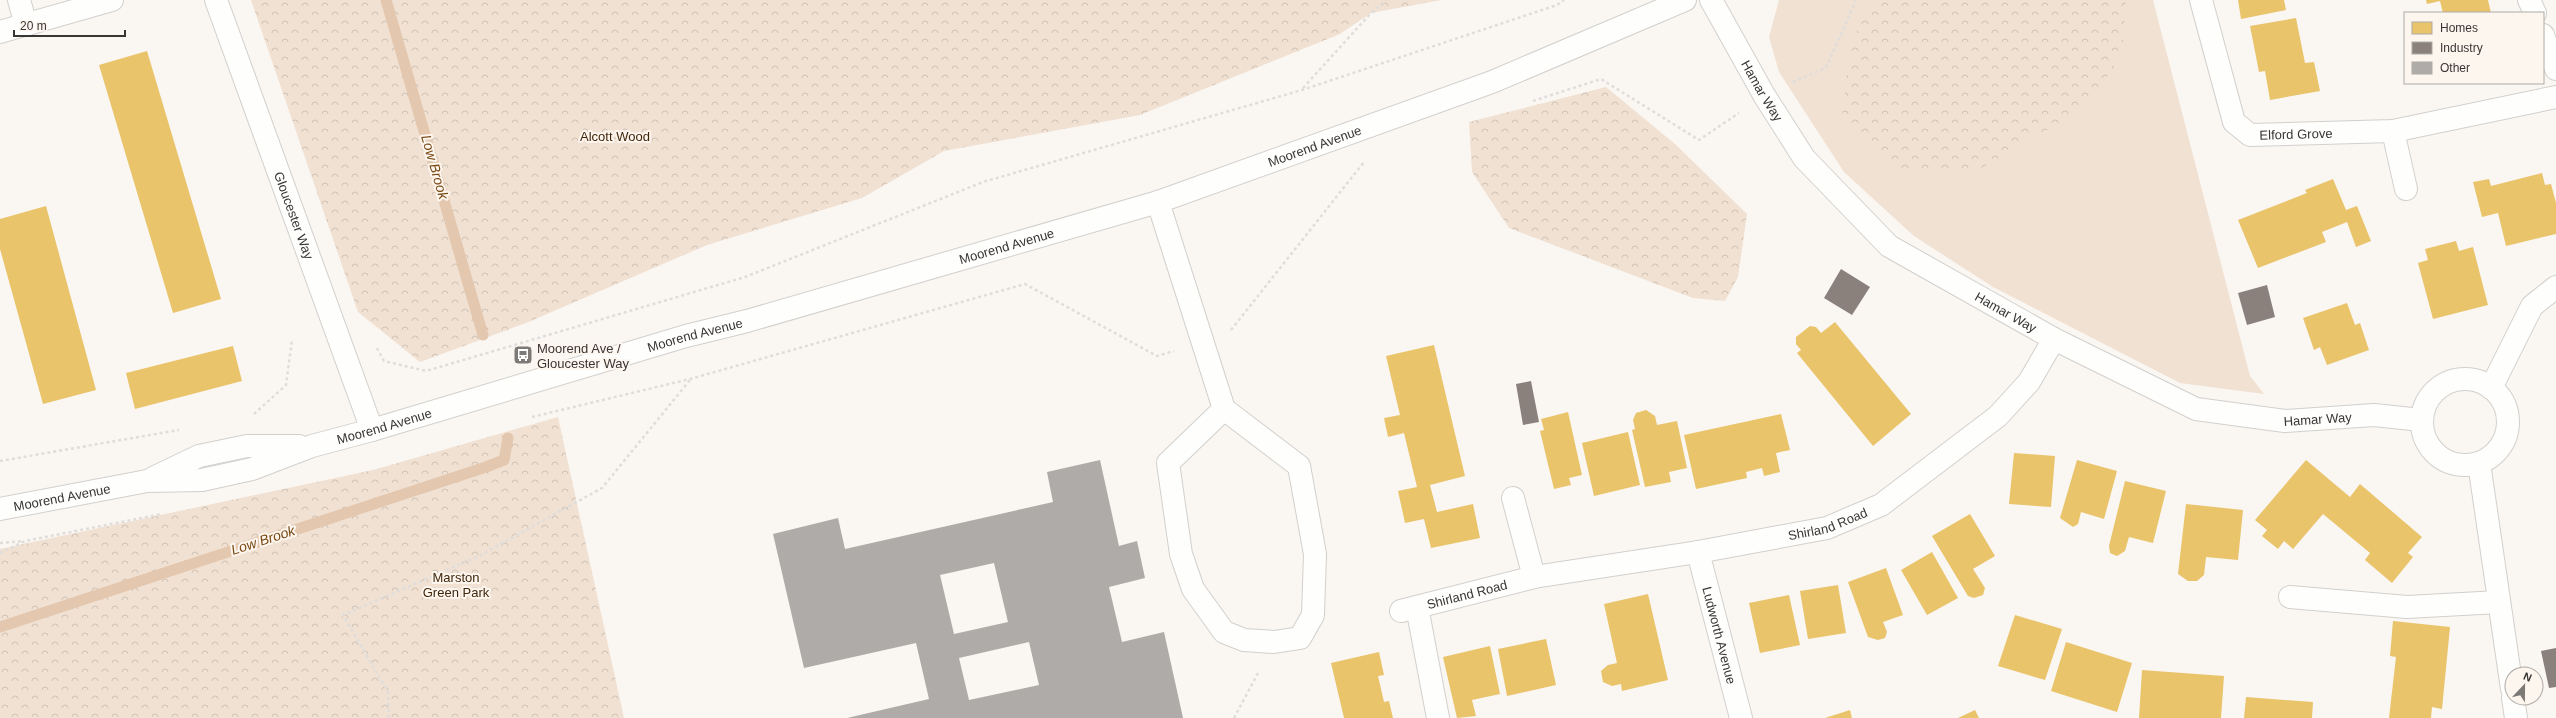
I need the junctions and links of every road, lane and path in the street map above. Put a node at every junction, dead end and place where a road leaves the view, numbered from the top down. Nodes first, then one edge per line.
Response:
1 (19, 0) edge
2 (112, 0) edge
3 (216, 0) edge
4 (1386, 0) edge
5 (1564, 0) edge
6 (1685, 0) edge
7 (1711, 0) edge
8 (1856, 0) edge
9 (2201, 0) edge
10 (2530, 0) edge
11 (2534, 12) edge
12 (26, 25) junction
13 (0, 32) edge
14 (2544, 38) edge
15 (2556, 69) edge
16 (1302, 90) junction
17 (1764, 95) junction
18 (2556, 97) edge
19 (1527, 102) dead end
20 (2393, 131) junction
21 (1367, 158) dead end
22 (2406, 189) dead end
23 (1158, 202) junction
24 (2556, 287) edge
25 (2054, 339) junction
26 (292, 340) dead end
27 (373, 341) dead end
28 (1203, 343) junction
29 (2491, 388) junction
30 (1224, 410) junction
31 (251, 416) dead end
32 (2421, 420) junction
33 (186, 428) dead end
34 (372, 430) junction
35 (0, 461) edge
36 (2478, 463) junction
37 (1513, 498) dead end
38 (0, 508) edge
39 (169, 512) dead end
40 (25, 541) junction
41 (0, 543) edge
42 (1698, 552) junction
43 (0, 554) edge
44 (1534, 577) junction
45 (2290, 597) dead end
46 (2499, 602) junction
47 (1274, 642) junction
48 (2509, 666) edge
49 (2514, 706) edge
50 (389, 718) edge
51 (1234, 718) edge
52 (1438, 718) edge
53 (1741, 718) edge
54 (2516, 718) edge

1 - 12 street
2 - 12 street
3 - 34 street, Gloucester Way
4 - 16 path
5 - 16 path
6 - 23 street, Moorend Avenue
7 - 17 street, Hamar Way
8 - 17 path
9 - 20 street, Elford Grove
10 - 11 street
12 - 13 street
14 - 15 street
16 - 27 path
17 - 19 path
17 - 25 street, Hamar Way
18 - 20 street, Elford Grove
20 - 22 street
21 - 28 path
23 - 28 street
23 - 34 street, Moorend Avenue
24 - 29 street
25 - 32 street, Hamar Way
25 - 42 street, Shirland Road
26 - 31 path
28 - 30 street
28 - 50 path
29 - 32 street
29 - 36 street
30 - 47 street
30 - 47 street
32 - 36 street
33 - 35 path
34 - 38 street, Moorend Avenue
36 - 46 street
37 - 44 street
39 - 40 path
40 - 41 path
40 - 43 path
42 - 44 street, Shirland Road
42 - 53 street, Ludworth Avenue
44 - 52 street, Shirland Road
45 - 46 street
46 - 48 street
47 - 51 path
49 - 54 street

